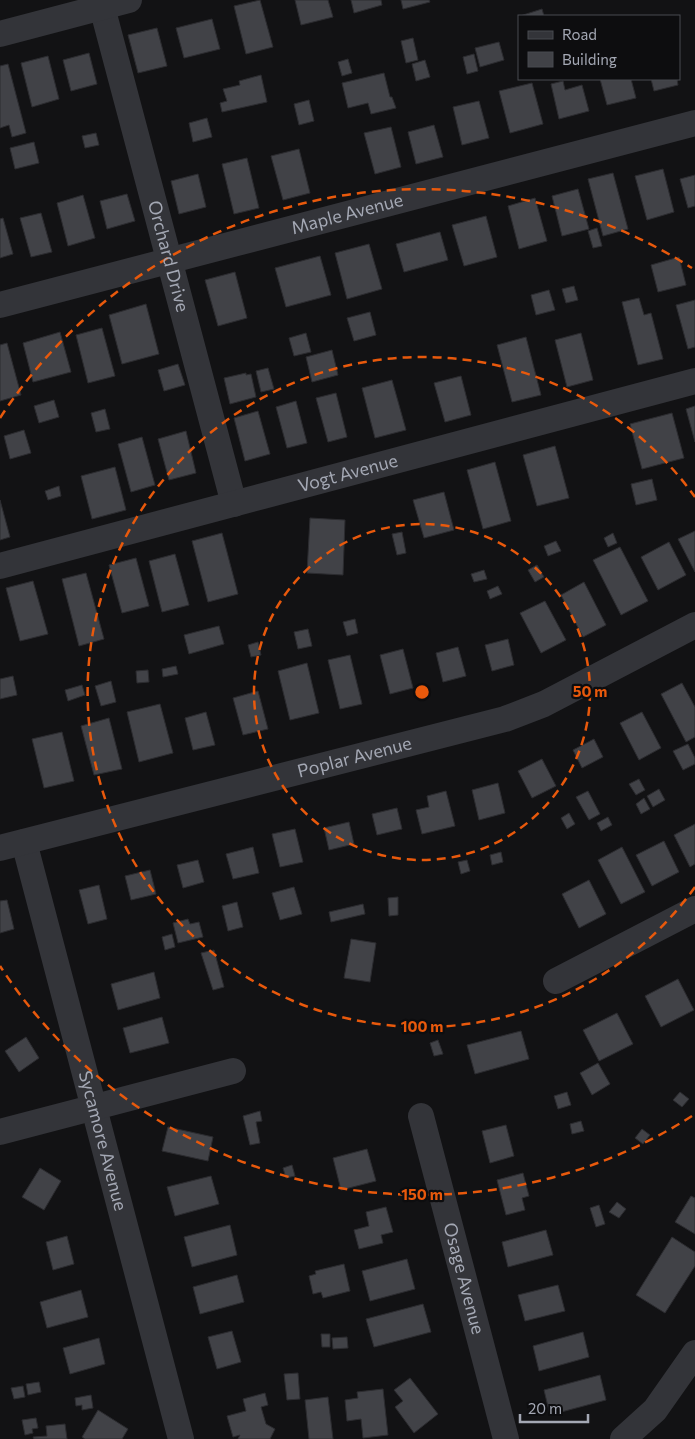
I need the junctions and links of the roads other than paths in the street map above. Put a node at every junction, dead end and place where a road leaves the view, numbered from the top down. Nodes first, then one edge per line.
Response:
1 (129, 0) edge
2 (102, 7) junction
3 (0, 34) edge
4 (695, 123) edge
5 (169, 260) junction
6 (0, 305) edge
7 (695, 380) edge
8 (234, 504) junction
9 (0, 566) edge
10 (695, 625) edge
11 (12, 845) edge
12 (695, 909) edge
13 (556, 981) dead end
14 (233, 1071) dead end
15 (94, 1108) junction
16 (421, 1116) dead end
17 (0, 1132) edge
18 (695, 1353) edge
19 (181, 1439) edge
20 (506, 1439) edge
21 (623, 1439) edge

1 - 2 street
2 - 3 street
2 - 5 street, Orchard Drive
4 - 5 street, Maple Avenue
5 - 6 street, Maple Avenue
5 - 8 street, Orchard Drive
7 - 8 street, Vogt Avenue
8 - 9 street, Vogt Avenue
10 - 11 street, Poplar Avenue
11 - 15 street, Sycamore Avenue
12 - 13 street
14 - 15 street
15 - 17 street
15 - 19 street, Sycamore Avenue
16 - 20 street, Osage Avenue
18 - 21 street

